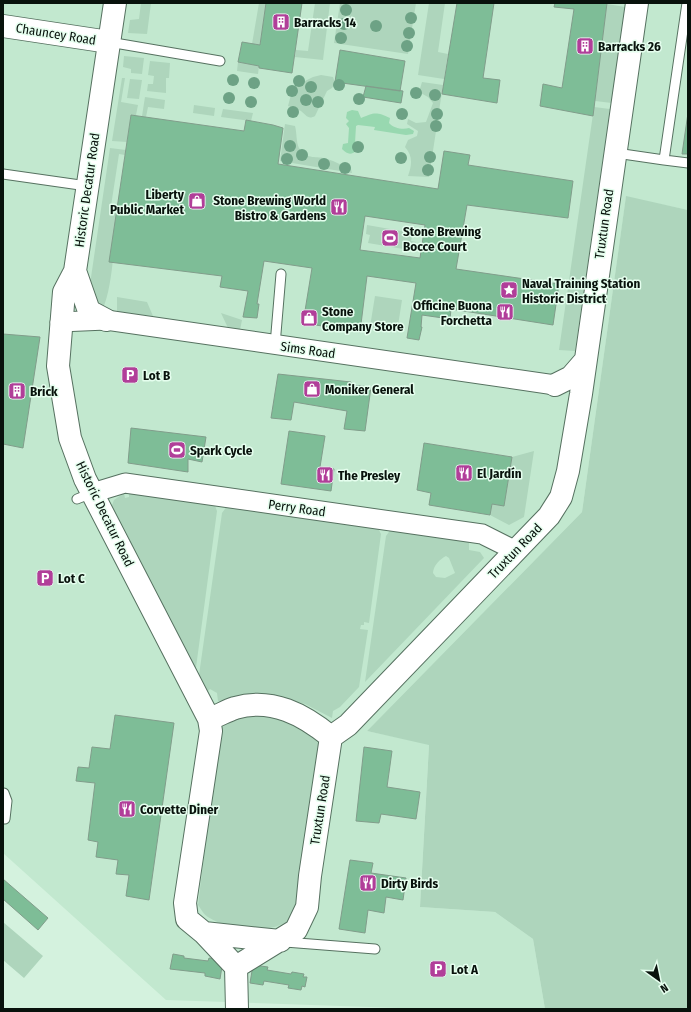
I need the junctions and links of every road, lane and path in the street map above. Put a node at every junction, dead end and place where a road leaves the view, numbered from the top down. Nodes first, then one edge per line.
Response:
1 (115, 3) edge
2 (637, 3) edge
3 (687, 3) edge
4 (3, 26) edge
5 (109, 42) junction
6 (220, 62) dead end
7 (615, 152) junction
8 (664, 160) junction
9 (688, 163) edge
10 (3, 174) edge
11 (87, 186) junction
12 (75, 272) junction
13 (281, 274) dead end
14 (106, 320) junction
15 (60, 322) junction
16 (275, 345) junction
17 (584, 362) junction
18 (555, 385) junction
19 (576, 414) junction
20 (85, 496) junction
21 (516, 551) junction
22 (209, 719) junction
23 (331, 737) junction
24 (4, 793) dead end
25 (5, 819) dead end
26 (204, 933) junction
27 (280, 941) junction
28 (375, 949) dead end
29 (236, 967) junction
30 (237, 1009) edge

1 - 5 street, Historic Decatur Road
2 - 7 street, Truxtun Road
3 - 8 lane
4 - 5 street, Chauncey Road
5 - 6 lane
5 - 11 street, Historic Decatur Road
7 - 8 lane
7 - 17 street, Truxtun Road
8 - 9 lane
10 - 11 lane
11 - 12 street, Historic Decatur Road
12 - 14 street
12 - 15 street, Historic Decatur Road
13 - 16 lane
14 - 15 street, Sims Road
14 - 16 street, Sims Road
15 - 20 street, Historic Decatur Road
16 - 18 street, Sims Road
17 - 18 street
17 - 19 street, Truxtun Road
18 - 19 street
19 - 21 street, Truxtun Road
20 - 21 street, Perry Road
20 - 22 street, Historic Decatur Road
21 - 23 street, Truxtun Road
22 - 23 street
22 - 26 street, Historic Decatur Road
23 - 27 street, Truxtun Road
24 - 25 lane
26 - 27 street
26 - 29 street, Historic Decatur Road
27 - 28 lane
27 - 29 street, Truxtun Road
29 - 30 street

